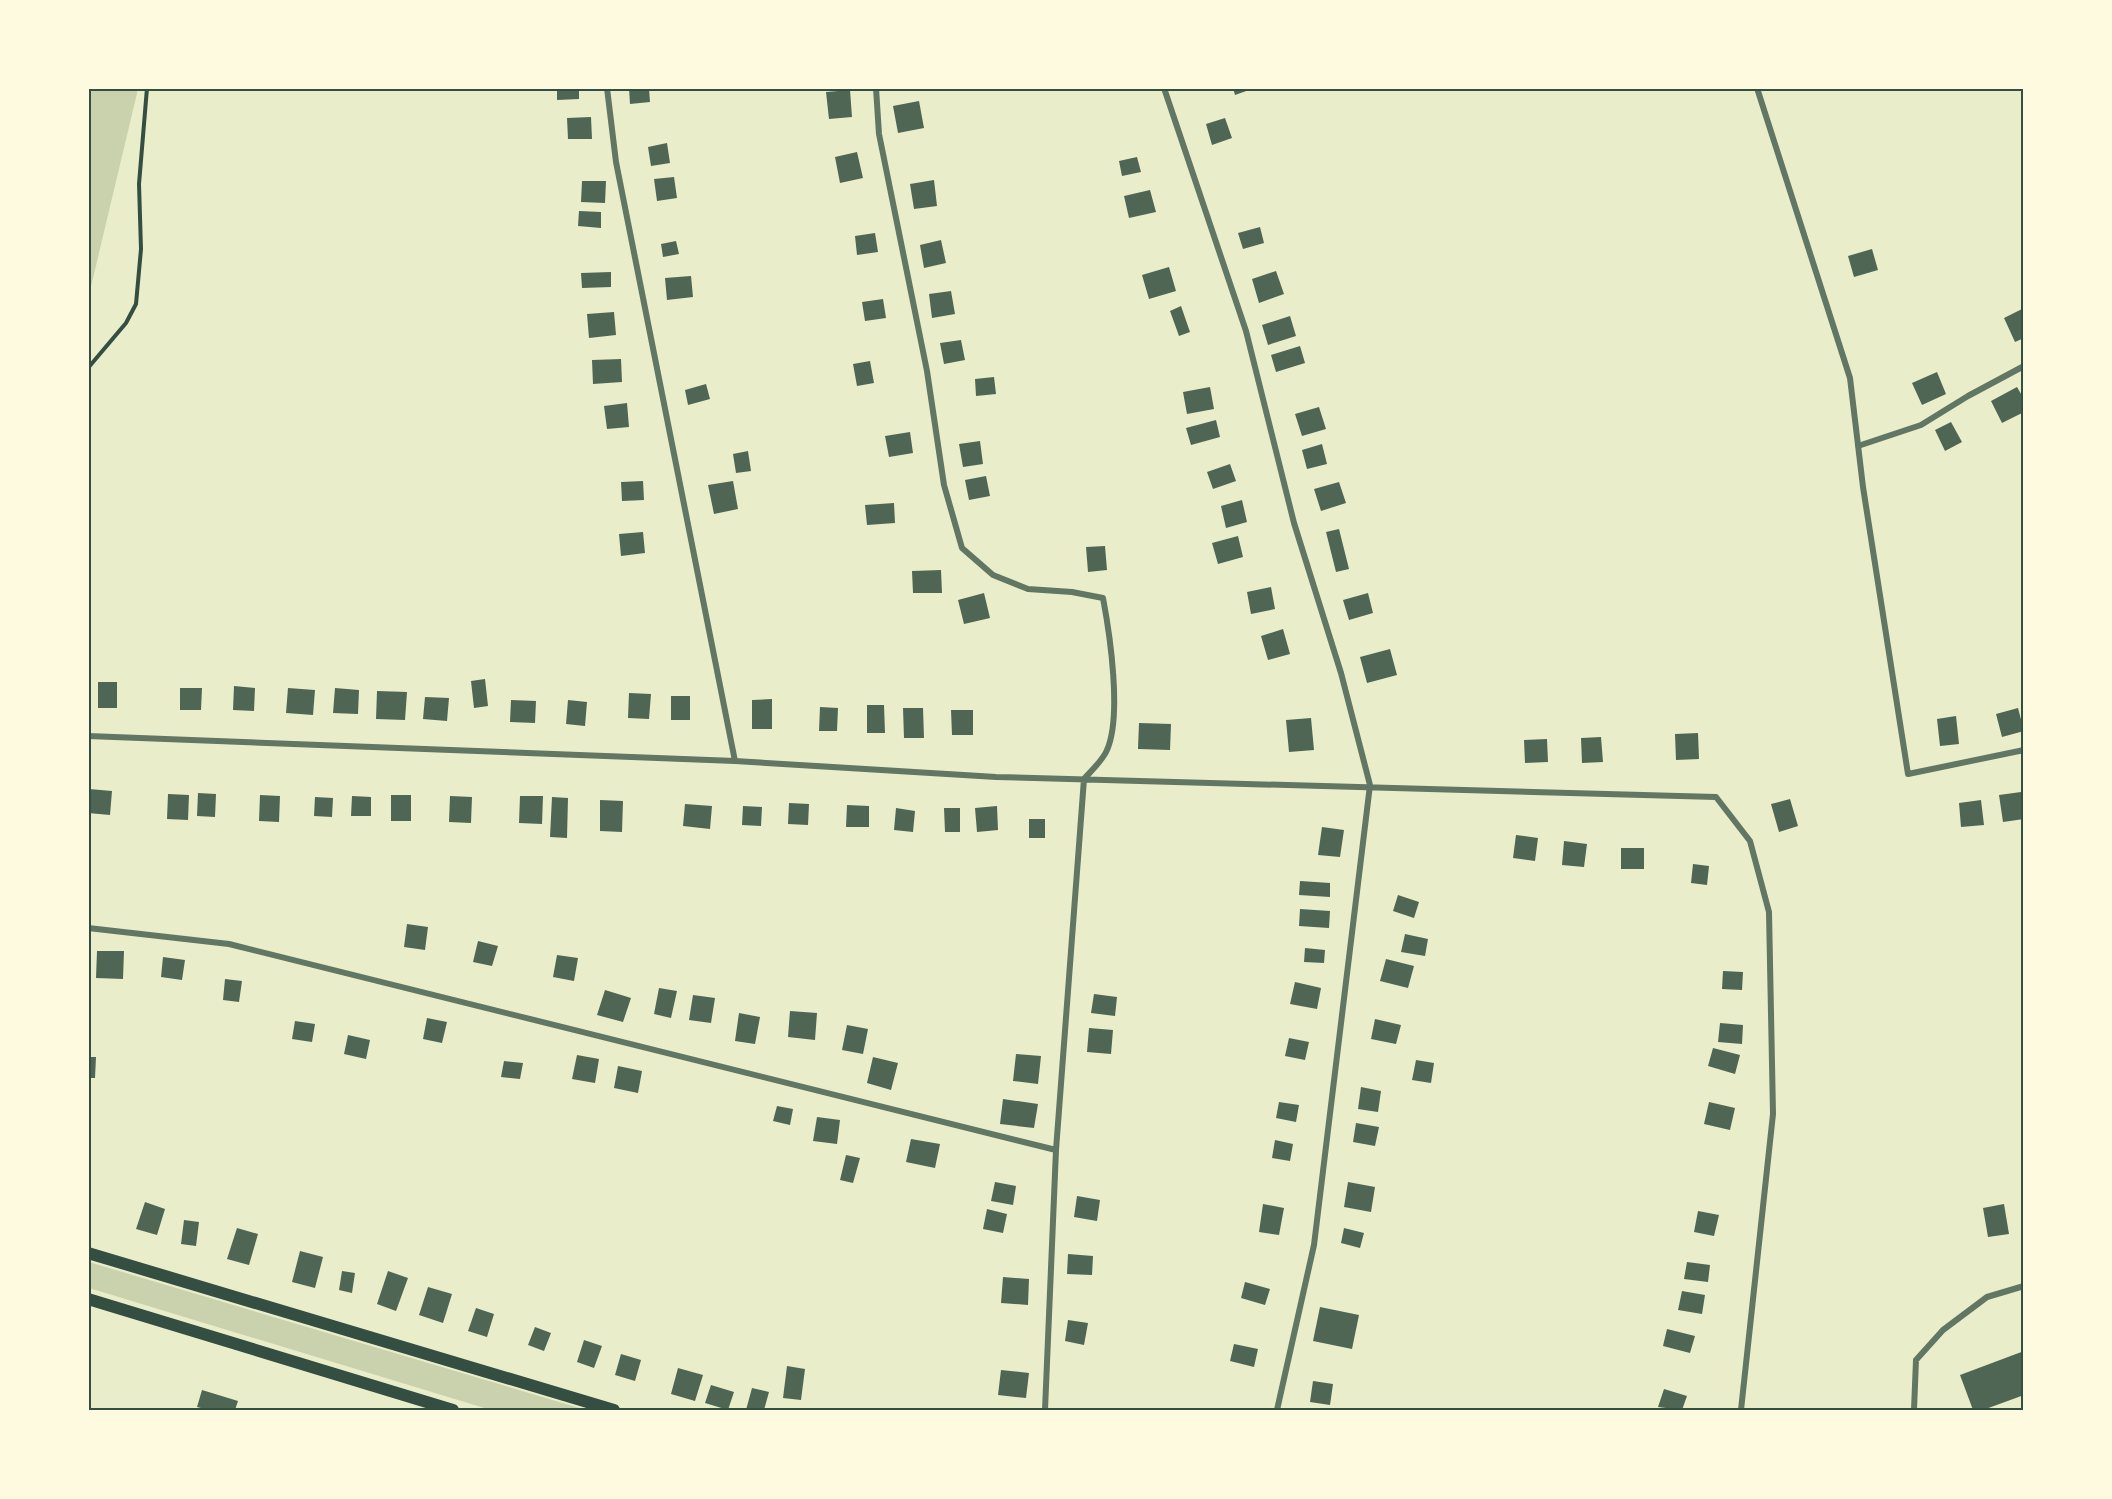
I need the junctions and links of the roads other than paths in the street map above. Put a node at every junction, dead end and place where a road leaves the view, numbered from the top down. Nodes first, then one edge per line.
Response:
1 (607, 88) edge
2 (876, 88) edge
3 (1164, 88) edge
4 (1757, 88) edge
5 (2024, 366) edge
6 (1858, 446) junction
7 (88, 736) edge
8 (2024, 750) edge
9 (735, 760) junction
10 (1084, 779) junction
11 (1370, 785) junction
12 (88, 928) edge
13 (1056, 1150) junction
14 (88, 1253) edge
15 (2024, 1286) edge
16 (88, 1299) edge
17 (453, 1410) edge
18 (614, 1410) edge
19 (1045, 1410) edge
20 (1277, 1410) edge
21 (1741, 1410) edge
22 (1914, 1410) edge

1 - 9 street
2 - 10 street
3 - 11 street
4 - 6 street
5 - 6 street
6 - 8 street
7 - 9 street
9 - 10 street
10 - 11 street
10 - 13 street
11 - 20 street
11 - 21 street
12 - 13 street
13 - 19 street
14 - 18 main road
15 - 22 street
16 - 17 main road

